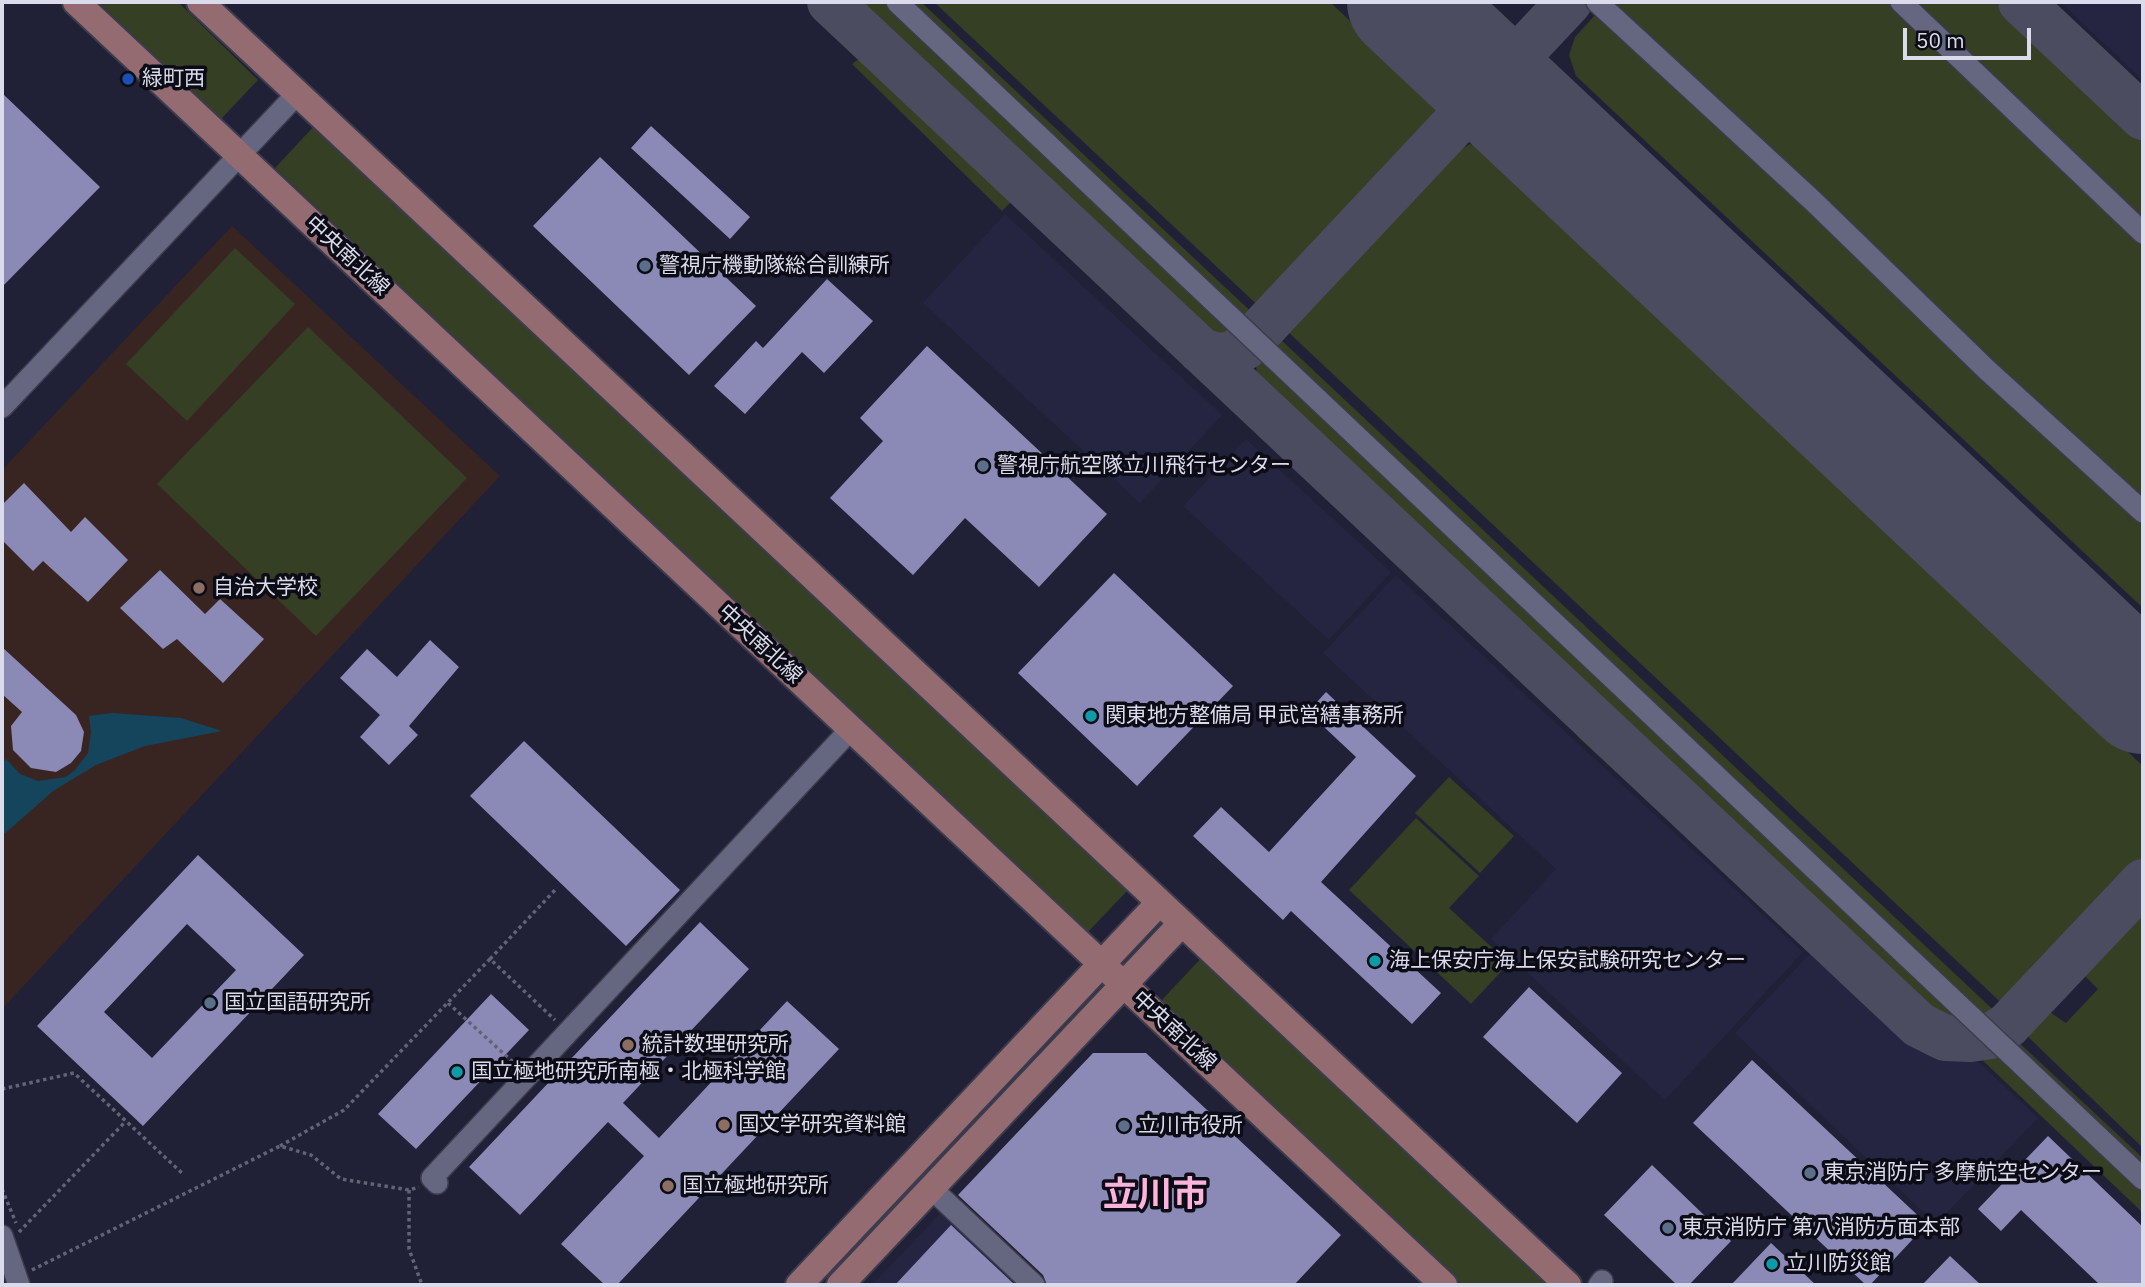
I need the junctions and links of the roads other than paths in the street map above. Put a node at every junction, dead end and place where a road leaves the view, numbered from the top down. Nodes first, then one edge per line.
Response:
1 (76, 2) edge
2 (200, 2) edge
3 (897, 2) edge
4 (1597, 2) edge
5 (1901, 2) edge
6 (298, 93) junction
7 (240, 155) junction
8 (2143, 233) edge
9 (2, 407) edge
10 (2143, 512) edge
11 (851, 729) junction
12 (1159, 903) junction
13 (1181, 924) junction
14 (1102, 963) junction
15 (1125, 984) junction
16 (2143, 1179) edge
17 (435, 1180) road end
18 (932, 1189) junction
19 (10, 1234) edge
20 (25, 1278) edge
21 (799, 1285) edge
22 (841, 1285) edge
23 (1034, 1285) edge
24 (1444, 1285) edge
25 (1568, 1285) edge

1 - 7 main road, 中央南北線
2 - 6 main road
3 - 16 street
4 - 10 street
5 - 8 street
6 - 7 street
6 - 12 main road
7 - 9 street
7 - 11 main road, 中央南北線
11 - 14 main road, 中央南北線
11 - 17 street
12 - 13 main road
12 - 14 main road
13 - 15 main road
13 - 25 main road
14 - 15 main road, 中央南北線
14 - 21 main road
15 - 18 main road
15 - 24 main road, 中央南北線
18 - 22 main road
18 - 23 street
19 - 20 street

